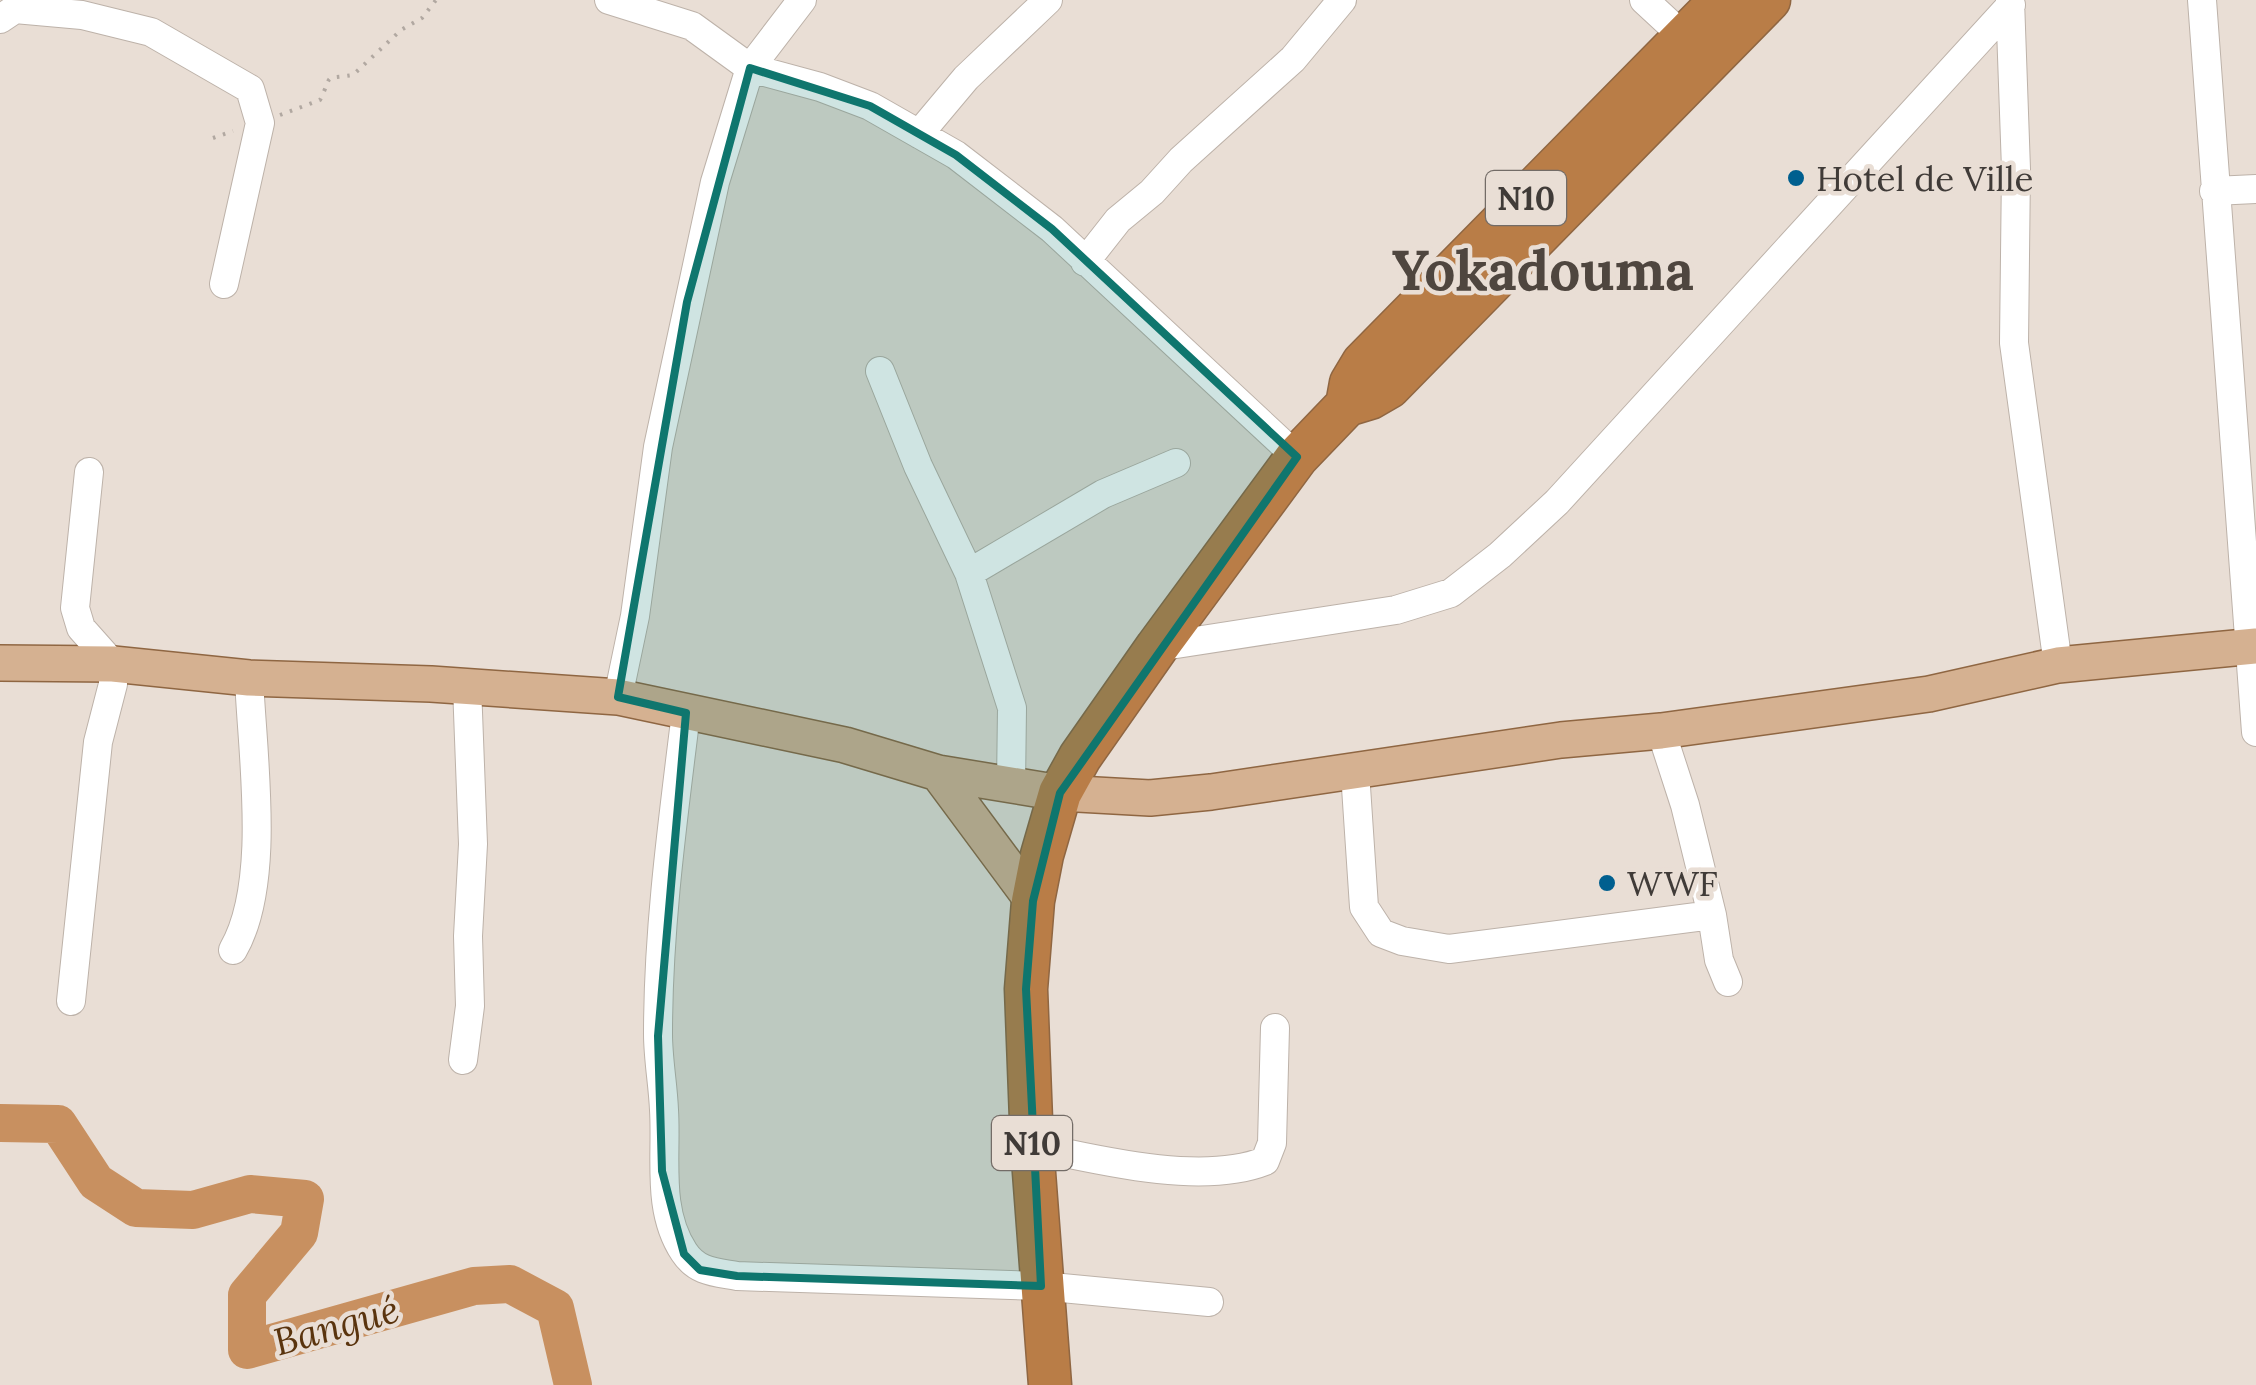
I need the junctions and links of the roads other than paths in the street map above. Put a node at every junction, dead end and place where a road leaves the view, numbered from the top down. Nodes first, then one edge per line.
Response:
1 (609, 0) edge
2 (802, 0) edge
3 (1048, 0) edge
4 (1342, 0) edge
5 (1644, 0) edge
6 (1722, 0) edge
7 (1768, 0) edge
8 (2202, 0) edge
9 (2010, 2) edge
10 (0, 19) edge
11 (1684, 37) junction
12 (750, 68) junction
13 (919, 134) junction
14 (2256, 189) edge
15 (2214, 191) junction
16 (1085, 262) junction
17 (224, 284) dead end
18 (880, 370) dead end
19 (1347, 405) junction
20 (1298, 457) junction
21 (1176, 463) dead end
22 (89, 472) dead end
23 (969, 574) junction
24 (2253, 646) edge
25 (1157, 647) junction
26 (0, 663) edge
27 (113, 664) junction
28 (2058, 665) junction
29 (249, 678) junction
30 (467, 686) junction
31 (618, 697) junction
32 (686, 713) junction
33 (1661, 731) junction
34 (2256, 732) edge
35 (1355, 772) junction
36 (938, 773) junction
37 (1011, 786) junction
38 (1060, 793) junction
39 (1033, 902) junction
40 (1712, 915) junction
41 (233, 950) dead end
42 (1728, 982) dead end
43 (70, 1001) dead end
44 (1275, 1028) dead end
45 (463, 1060) dead end
46 (1032, 1146) junction
47 (1041, 1286) junction
48 (1209, 1302) dead end
49 (1050, 1385) edge

1 - 12 street
2 - 12 street
3 - 13 street
4 - 16 street
5 - 11 street
6 - 11 highway, N10
7 - 19 highway, N10
8 - 15 street
9 - 25 street
9 - 28 street
10 - 17 street
11 - 19 highway, N10
12 - 13 street
12 - 31 street
13 - 16 street
14 - 15 street
15 - 24 street
16 - 20 street
18 - 23 street
19 - 20 highway, N10
20 - 25 highway, N10
21 - 23 street
22 - 27 street
23 - 37 street
24 - 28 main road
24 - 34 street
25 - 38 highway, N10
26 - 27 main road
27 - 29 main road
27 - 43 street
28 - 33 main road
29 - 30 main road
29 - 41 street
30 - 31 main road
30 - 45 street
31 - 32 main road
32 - 36 main road
32 - 47 street
33 - 35 main road
33 - 40 street
35 - 38 main road
35 - 40 street
36 - 37 main road
36 - 39 main road
37 - 38 main road
38 - 39 highway, N10
39 - 46 highway, N10
40 - 42 street
44 - 46 street
46 - 47 highway, N10
47 - 48 street
47 - 49 highway, N10

